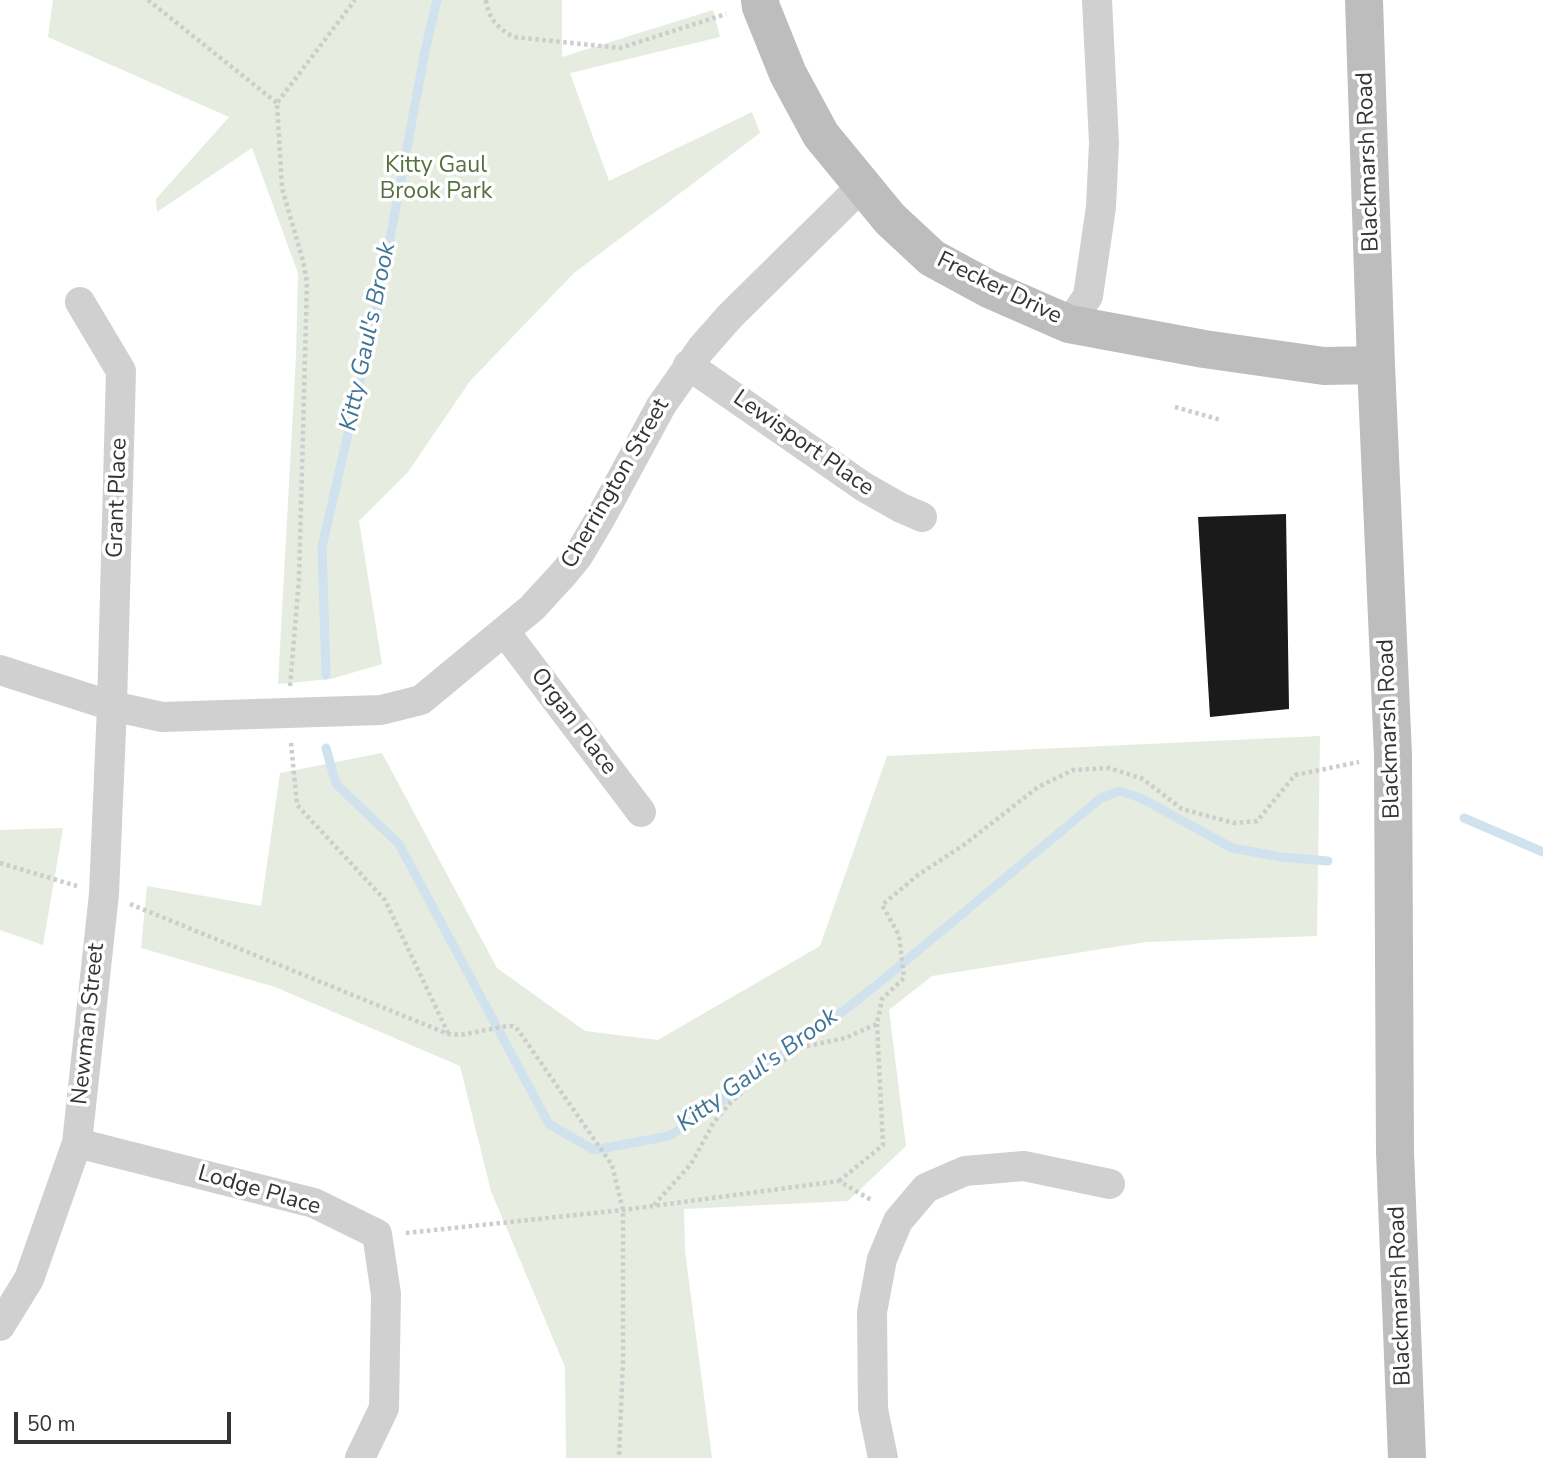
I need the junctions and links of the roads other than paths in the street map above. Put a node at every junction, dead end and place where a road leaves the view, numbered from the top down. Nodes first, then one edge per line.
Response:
1 (1097, 0) edge
2 (1364, 0) edge
3 (743, 7) edge
4 (862, 186) junction
5 (80, 302) dead end
6 (1069, 324) junction
7 (688, 365) junction
8 (1376, 365) junction
9 (922, 517) dead end
10 (505, 632) junction
11 (0, 670) edge
12 (112, 706) junction
13 (641, 813) dead end
14 (77, 1143) junction
15 (1110, 1184) dead end
16 (0, 1326) edge
17 (360, 1458) edge
18 (883, 1458) edge
19 (1407, 1458) edge

1 - 6 street
2 - 8 main road, Blackmarsh Road
3 - 4 main road, Frecker Drive
4 - 6 main road, Frecker Drive
4 - 7 street, Cherrington Street
5 - 12 street, Grant Place
6 - 8 main road, Frecker Drive
7 - 9 street, Lewisport Place
7 - 10 street, Cherrington Street
8 - 19 main road, Blackmarsh Road
10 - 12 street, Cherrington Street
10 - 13 street, Organ Place
11 - 12 street, Cherrington Street
12 - 14 street, Newman Street
14 - 16 street, Newman Street
14 - 17 street, Lodge Place
15 - 18 street

